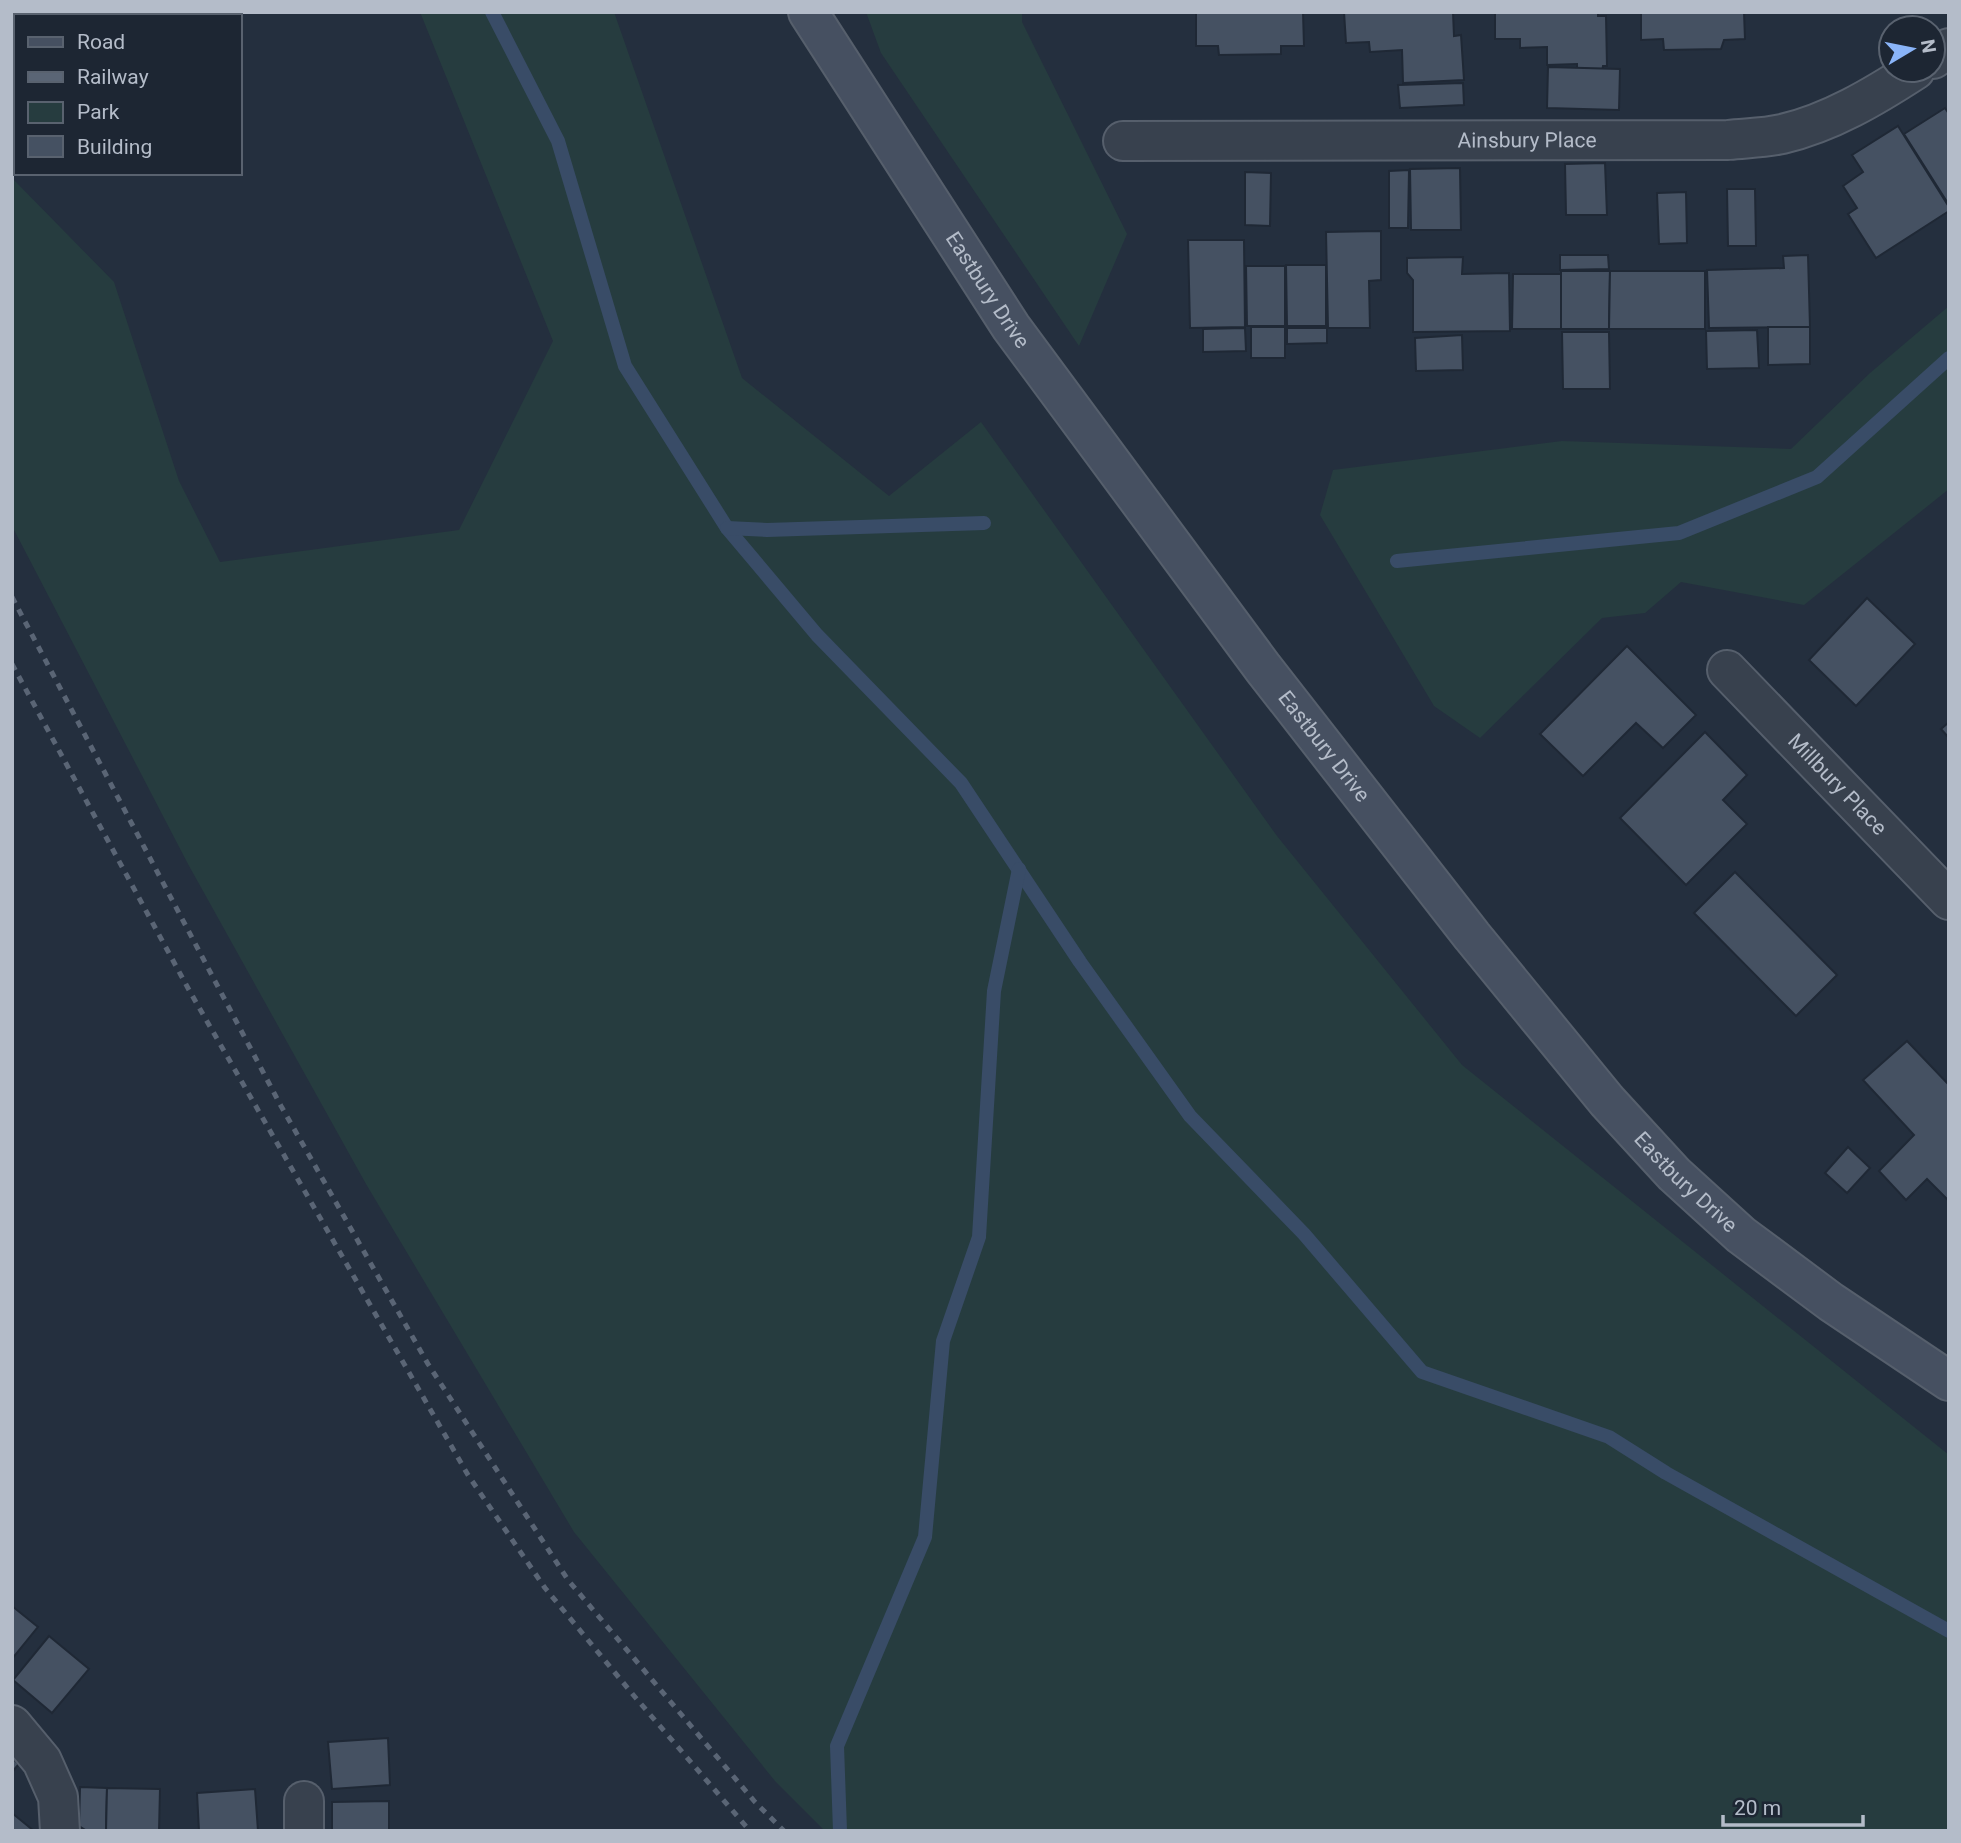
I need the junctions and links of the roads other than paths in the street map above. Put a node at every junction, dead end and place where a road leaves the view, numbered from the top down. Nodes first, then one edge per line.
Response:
1 (808, 12) edge
2 (1894, 84) edge
3 (1123, 141) dead end
4 (1727, 670) dead end
5 (1949, 900) edge
6 (1948, 1379) edge
7 (12, 1725) edge
8 (61, 1831) edge

1 - 6 street, Eastbury Drive
2 - 3 street, Ainsbury Place
4 - 5 street, Millbury Place
7 - 8 street

